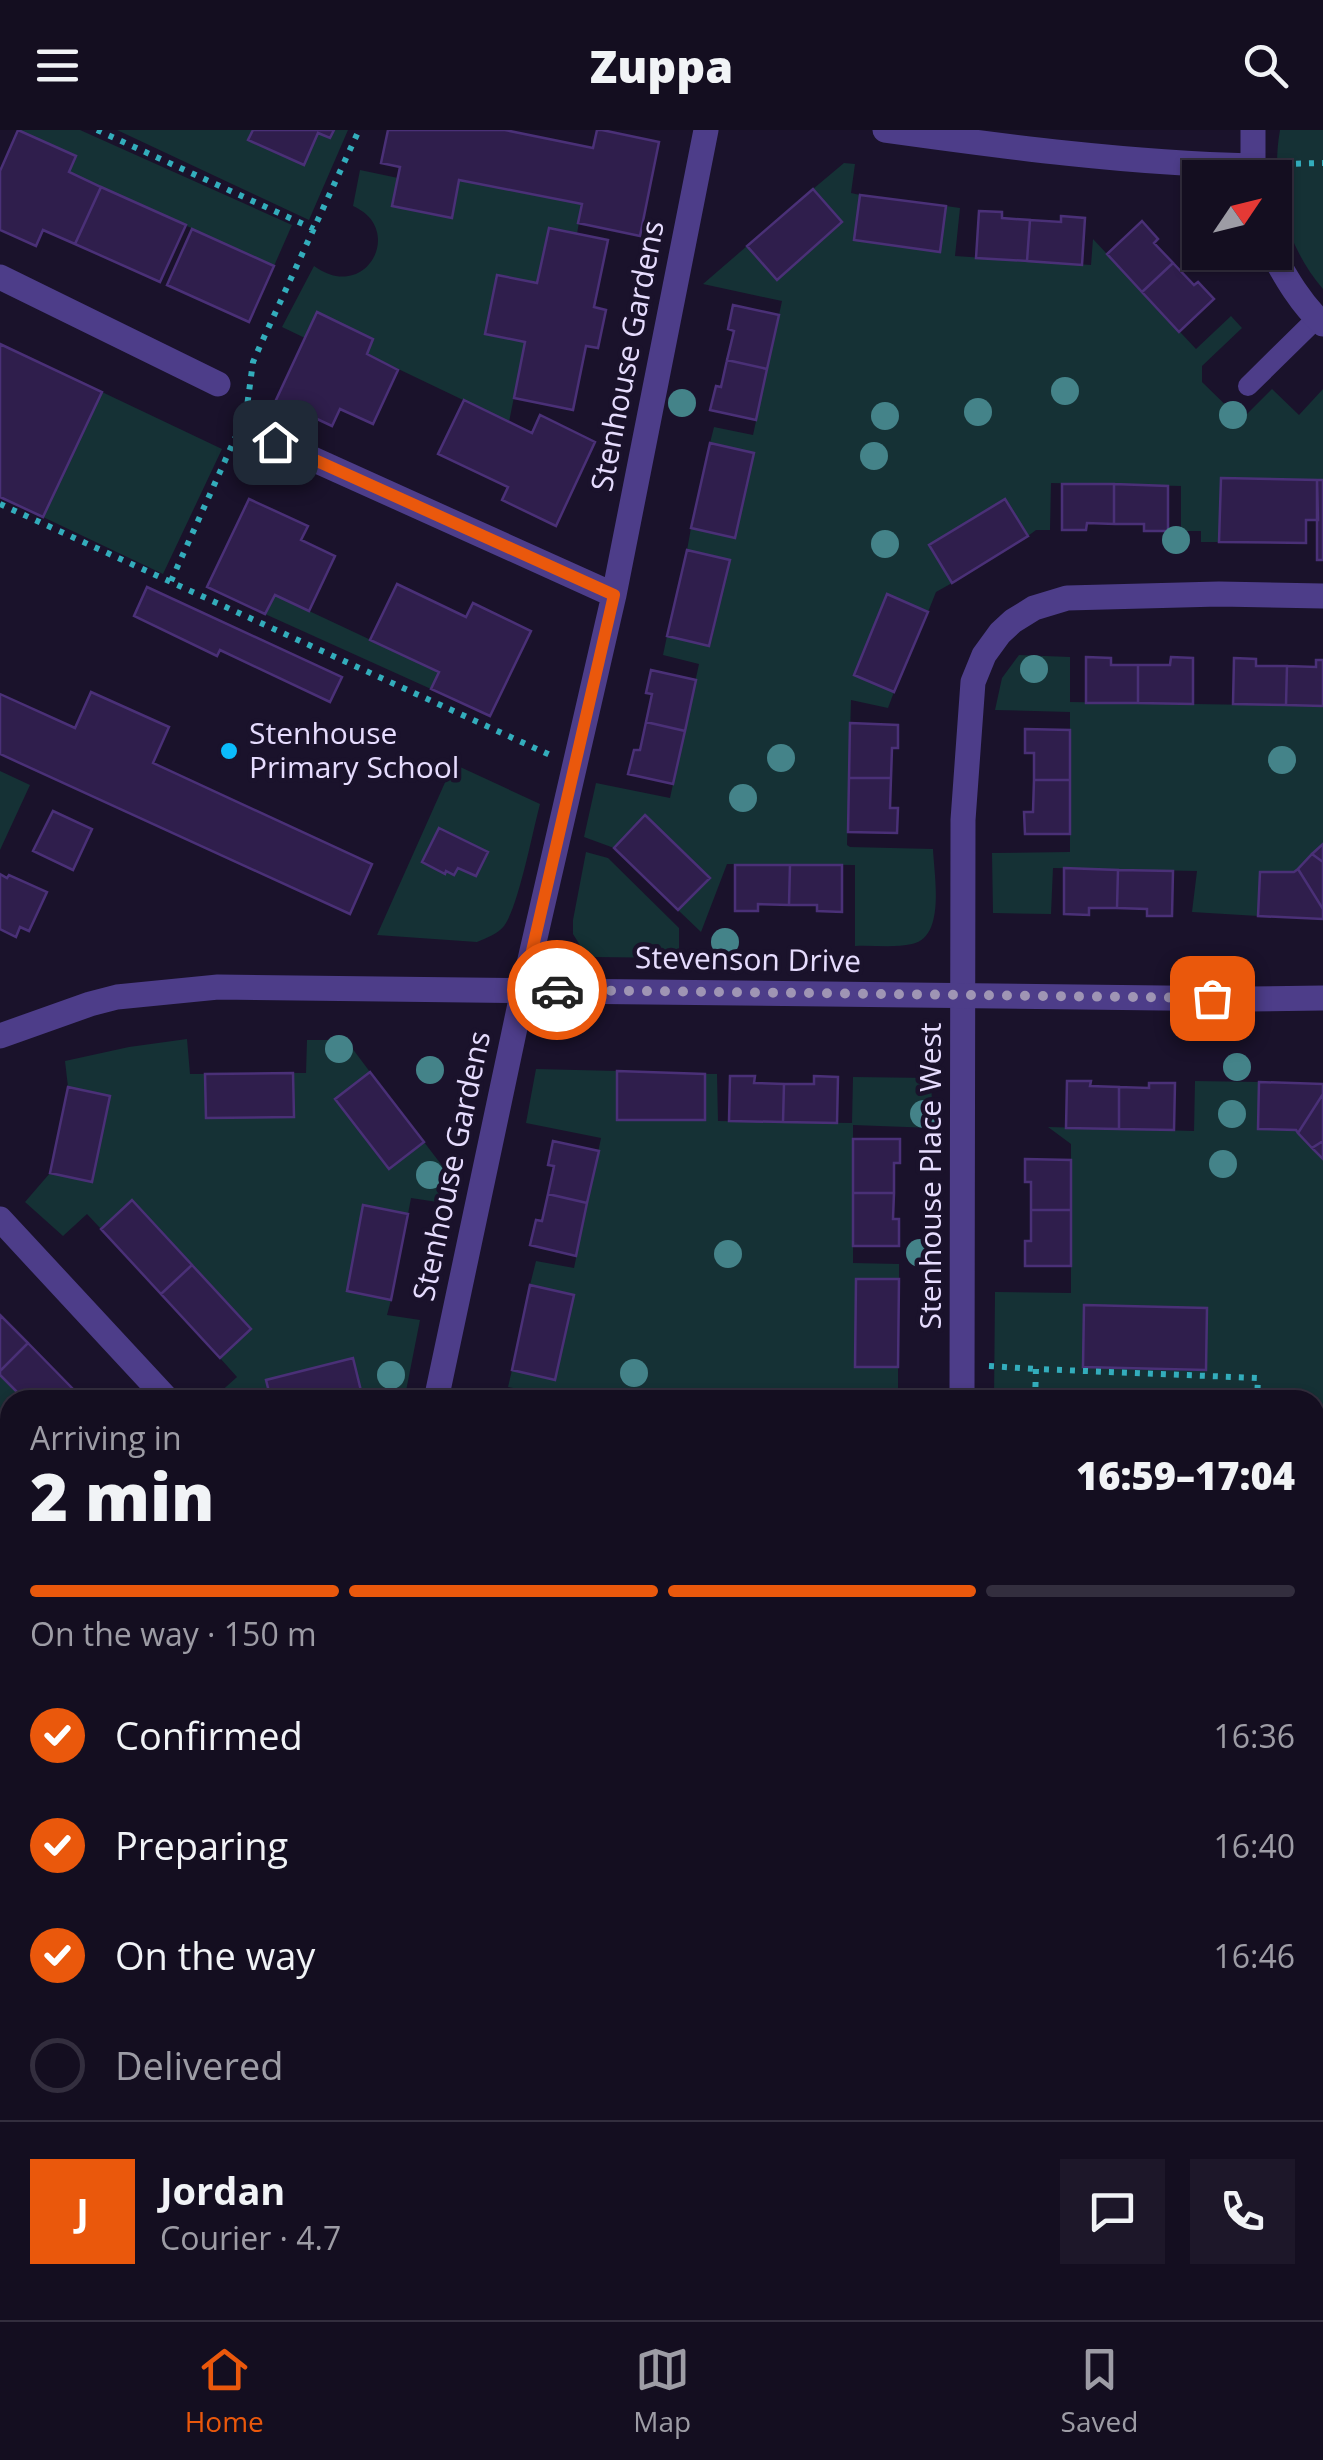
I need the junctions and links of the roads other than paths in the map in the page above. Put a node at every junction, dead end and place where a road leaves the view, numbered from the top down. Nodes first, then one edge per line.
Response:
1 (706, 130) edge
2 (885, 130) edge
3 (1253, 130) edge
4 (1252, 160) edge
5 (1182, 164) edge
6 (1282, 270) edge
7 (0, 277) edge
8 (1320, 321) edge
9 (218, 384) road end
10 (1248, 386) dead end
11 (275, 442) dead end
12 (614, 595) junction
13 (1323, 596) edge
14 (523, 990) junction
15 (964, 994) junction
16 (1323, 998) edge
17 (0, 1036) edge
18 (0, 1219) edge
19 (159, 1390) edge
20 (438, 1390) edge
21 (962, 1390) edge

1 - 12 street, Stenhouse Gardens
2 - 5 street
3 - 4 street
6 - 8 street
7 - 9 street
8 - 10 lane
11 - 12 street
12 - 14 street, Stenhouse Gardens
13 - 15 street, Stenhouse Place West
14 - 15 street, Stevenson Drive
14 - 17 street, Stevenson Drive
14 - 20 street, Stenhouse Gardens
15 - 16 street, Stevenson Drive
15 - 21 street, Stenhouse Place West
18 - 19 street

